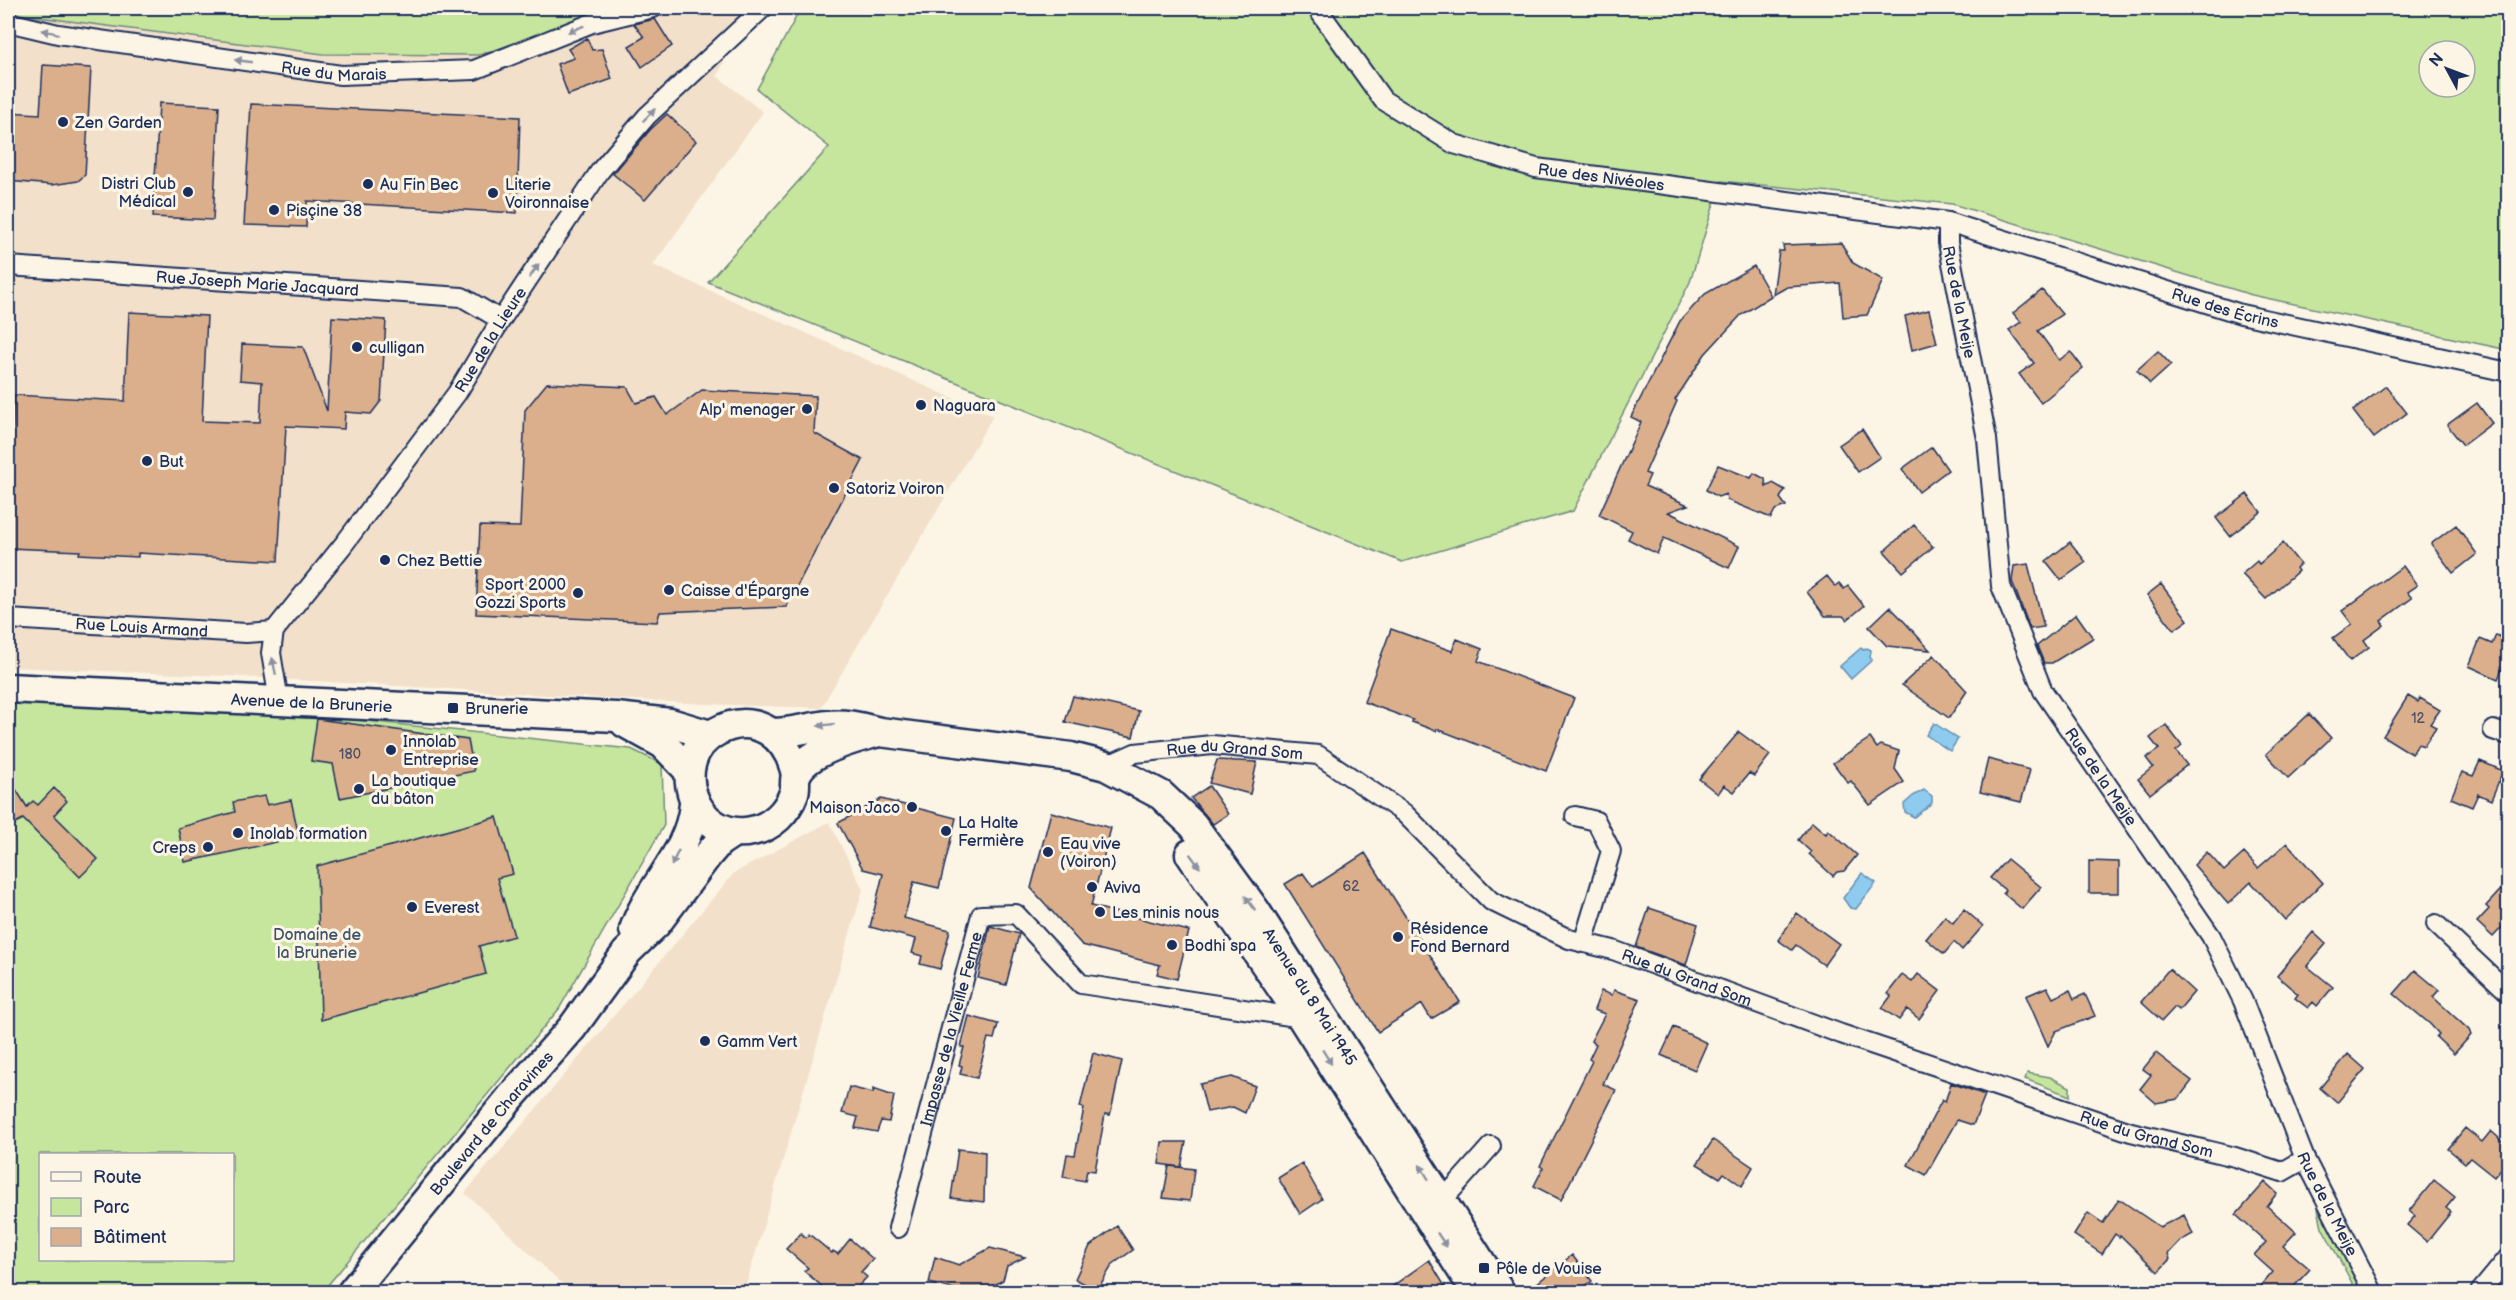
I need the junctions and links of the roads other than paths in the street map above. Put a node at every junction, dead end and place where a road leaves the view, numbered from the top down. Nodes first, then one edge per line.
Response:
1 (653, 8) edge
2 (763, 8) edge
3 (1317, 8) edge
4 (8, 22) edge
5 (1948, 222) junction
6 (8, 266) edge
7 (501, 320) junction
8 (2508, 372) edge
9 (8, 619) edge
10 (274, 631) junction
11 (8, 687) edge
12 (279, 701) junction
13 (616, 717) junction
14 (880, 732) junction
15 (772, 733) junction
16 (710, 735) junction
17 (1071, 757) junction
18 (1106, 766) junction
19 (689, 771) junction
20 (796, 775) junction
21 (694, 804) junction
22 (1575, 816) dead end
23 (734, 832) junction
24 (2436, 924) dead end
25 (1583, 943) junction
26 (627, 952) junction
27 (2508, 993) edge
28 (1311, 1013) junction
29 (1491, 1146) dead end
30 (2305, 1159) junction
31 (1433, 1207) junction
32 (898, 1228) dead end
33 (2508, 1258) edge
34 (352, 1293) edge
35 (1477, 1293) edge
36 (1500, 1293) edge
37 (2373, 1293) edge
38 (2480, 1293) edge

1 -> 4 street, Rue du Marais
7 -> 2 street, Rue de la Lieure
3 - 5 street, Rue des Nivéoles
5 - 8 street, Rue des Écrins
5 - 30 street, Rue de la Meije
6 - 7 street, Rue Joseph Marie Jacquard
7 - 10 street, Rue de la Lieure
9 - 10 street, Rue Louis Armand
12 -> 10 street
11 - 12 main road, Avenue de la Brunerie
12 - 13 main road, Avenue de la Brunerie
13 - 16 main road, Avenue de la Brunerie
13 - 19 main road, Avenue de la Brunerie
14 -> 15 main road
14 - 17 main road, Avenue du 8 Mai 1945
14 - 20 main road
15 - 16 main road
15 - 20 main road
16 - 19 main road
17 - 18 main road, Avenue du 8 Mai 1945
17 -> 28 main road, Avenue du 8 Mai 1945
18 - 25 street, Rue du Grand Som
28 -> 18 main road, Avenue du 8 Mai 1945
19 - 21 main road
20 - 23 main road
21 - 23 main road
21 -> 26 main road, Boulevard de Charavines
22 - 25 street
23 - 26 main road, Boulevard de Charavines
24 - 27 street
25 - 30 street, Rue du Grand Som
26 - 34 main road, Boulevard de Charavines
28 - 31 main road, Avenue du 8 Mai 1945
28 - 32 street, Impasse de la Vieille Ferme
29 - 31 street
30 - 37 street, Rue de la Meije
31 -> 35 main road, Avenue du 8 Mai 1945
31 - 36 main road, Avenue du 8 Mai 1945
33 - 38 street

